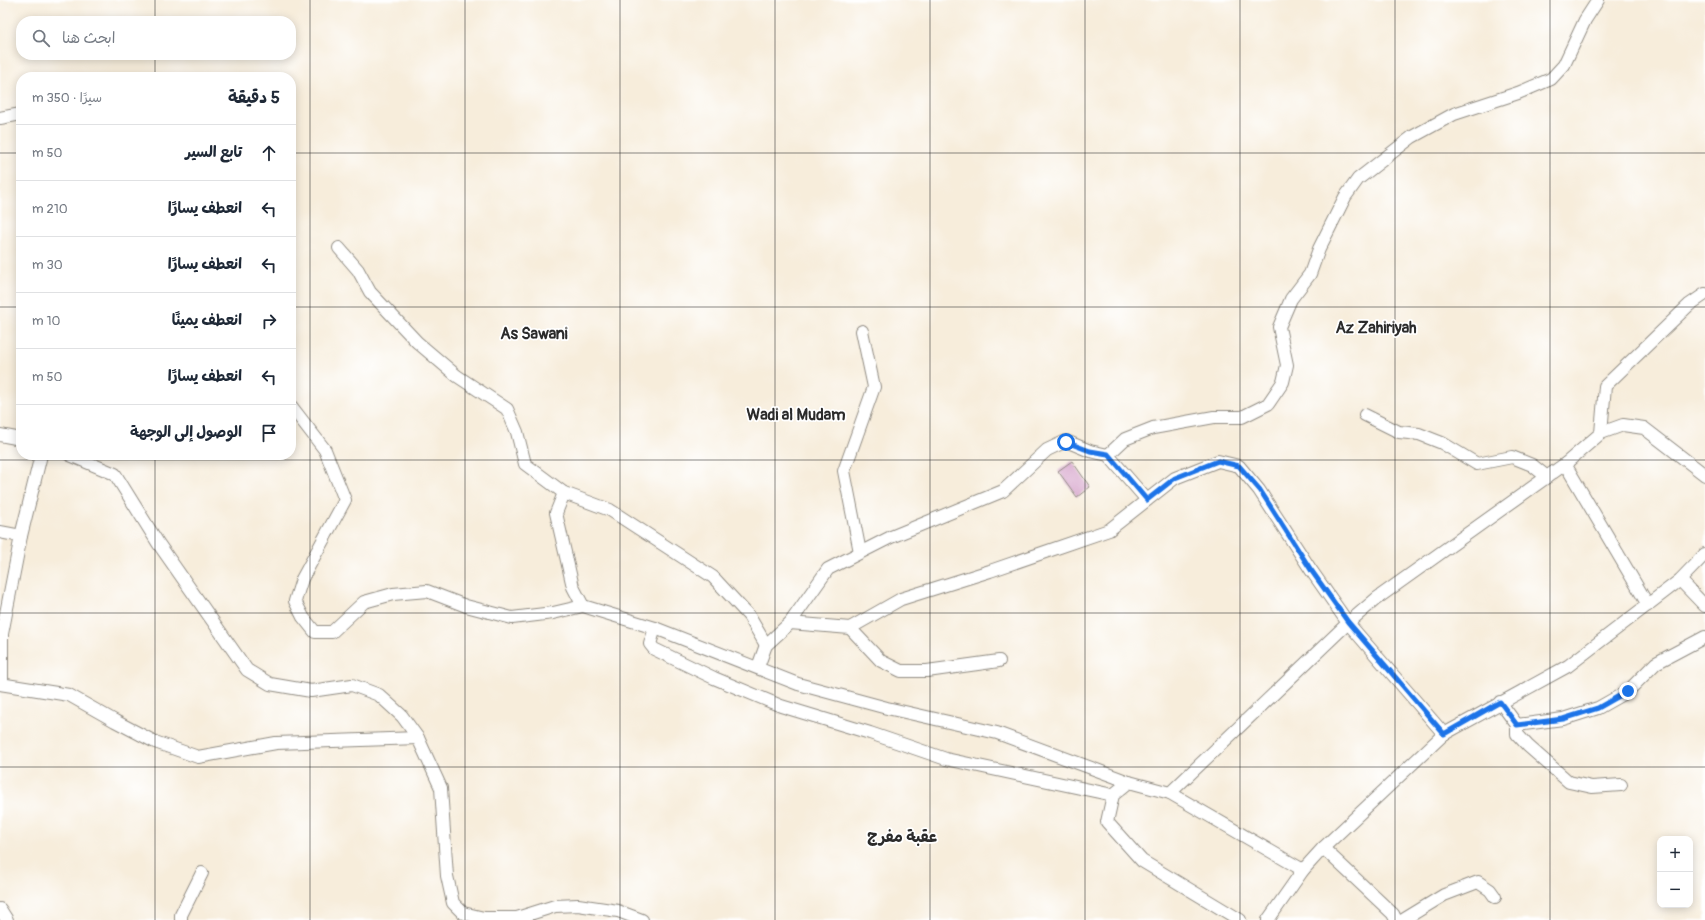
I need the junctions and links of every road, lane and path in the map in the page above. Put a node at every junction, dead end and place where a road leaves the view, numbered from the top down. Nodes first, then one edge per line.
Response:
1 (1598, 0) edge
2 (16, 115) edge
3 (0, 118) edge
4 (339, 248) dead end
5 (1705, 294) edge
6 (862, 331) dead end
7 (296, 412) edge
8 (1365, 415) dead end
9 (1601, 433) junction
10 (0, 435) edge
11 (16, 438) edge
12 (1108, 454) junction
13 (40, 460) edge
14 (82, 460) edge
15 (1565, 464) junction
16 (1705, 475) edge
17 (1547, 477) junction
18 (564, 493) junction
19 (1147, 500) junction
20 (0, 532) edge
21 (21, 536) junction
22 (860, 552) junction
23 (1705, 554) edge
24 (1680, 580) junction
25 (1648, 605) junction
26 (582, 606) junction
27 (1705, 606) edge
28 (790, 622) junction
29 (1348, 622) junction
30 (655, 628) junction
31 (850, 628) junction
32 (1705, 638) edge
33 (766, 645) junction
34 (999, 660) dead end
35 (758, 667) junction
36 (1, 684) edge
37 (1500, 702) junction
38 (1517, 725) junction
39 (1444, 734) junction
40 (418, 738) junction
41 (1129, 782) junction
42 (1621, 785) dead end
43 (1170, 793) junction
44 (1113, 795) junction
45 (1323, 848) junction
46 (1303, 870) junction
47 (202, 873) dead end
48 (1495, 896) dead end
49 (0, 909) edge
50 (7, 920) edge
51 (181, 920) edge
52 (642, 920) edge
53 (1240, 920) edge
54 (1268, 920) edge
55 (1396, 920) edge
56 (1402, 920) edge

1 - 12 street
2 - 3 street
4 - 18 street
5 - 9 street
6 - 22 street
7 - 26 street
8 - 17 street
9 - 15 street
9 - 16 street
10 - 11 street
12 - 19 street
12 - 22 street
13 - 21 street
14 - 40 street
15 - 17 street
15 - 25 street
17 - 29 street
18 - 26 street
18 - 33 street
19 - 29 street
19 - 31 street
20 - 21 street
21 - 36 street
22 - 28 street
23 - 24 street
24 - 25 street
24 - 27 street
25 - 37 street
26 - 30 street
28 - 31 street
28 - 33 street
29 - 39 street
29 - 43 street
30 - 35 street
30 - 44 street
31 - 34 street
32 - 38 street
33 - 35 street
35 - 41 street
36 - 40 street
37 - 38 street
37 - 39 street
38 - 42 street
39 - 45 street
40 - 52 street
41 - 43 street
41 - 44 street
43 - 46 street
44 - 53 street
45 - 46 street
45 - 55 street
46 - 54 street
47 - 51 street
48 - 56 street
49 - 50 street

